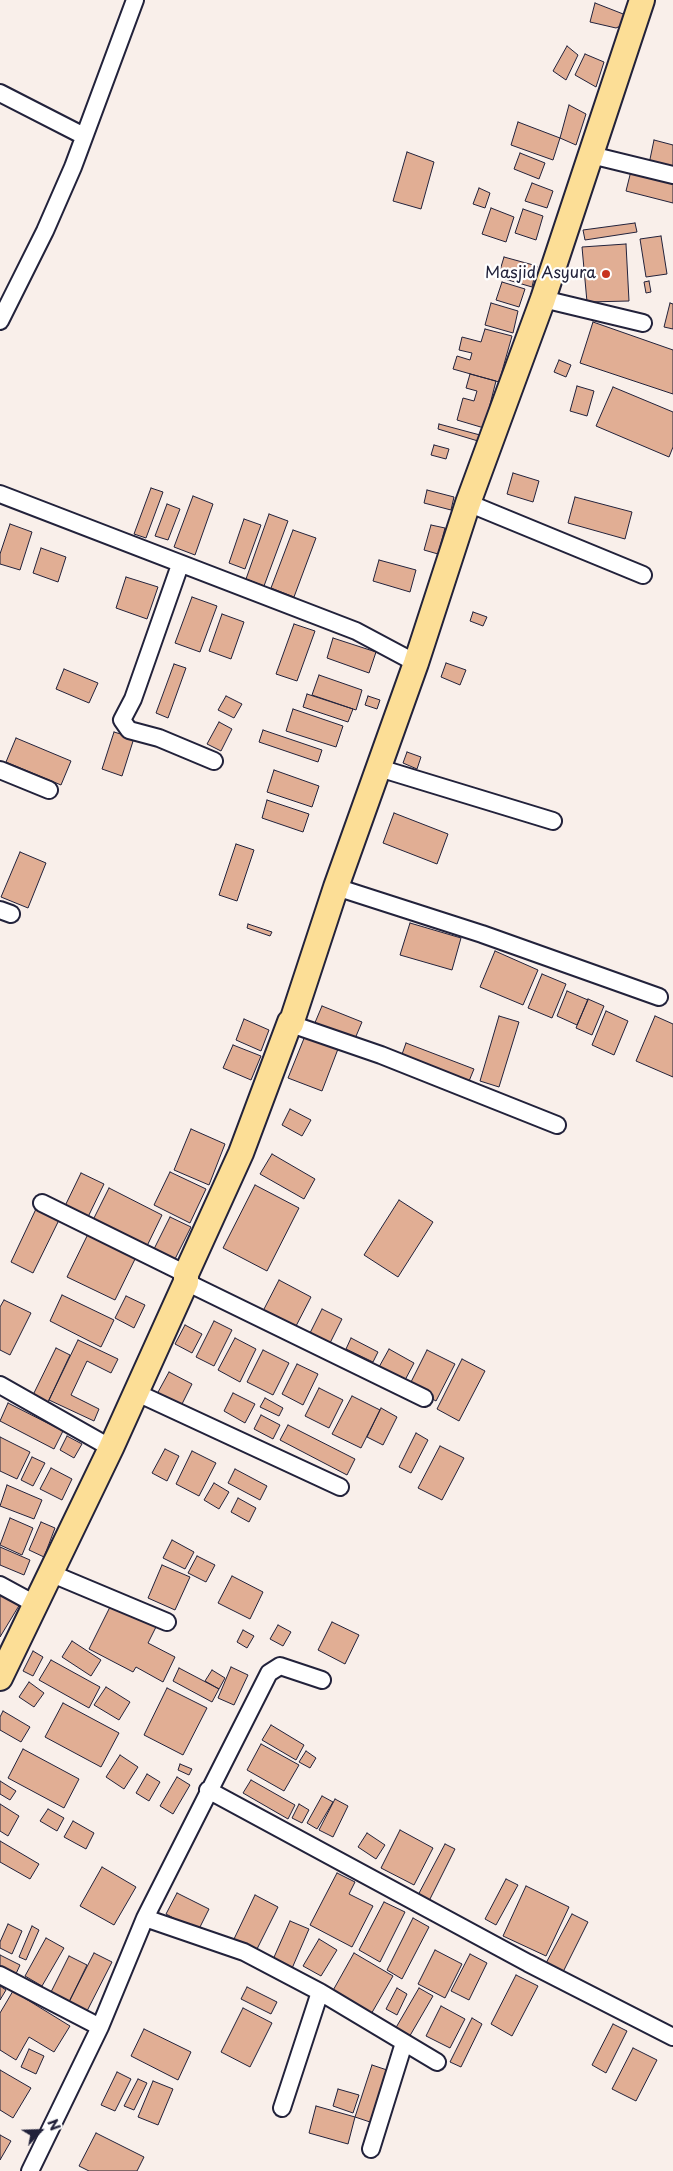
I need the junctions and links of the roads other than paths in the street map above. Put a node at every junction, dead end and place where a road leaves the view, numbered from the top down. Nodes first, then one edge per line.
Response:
1 (135, 0) edge
2 (642, 0) edge
3 (0, 93) edge
4 (83, 140) junction
5 (591, 155) junction
6 (673, 175) edge
7 (543, 299) junction
8 (0, 321) edge
9 (644, 323) dead end
10 (0, 494) edge
11 (468, 503) junction
12 (180, 565) junction
13 (643, 575) dead end
14 (416, 663) junction
15 (214, 761) dead end
16 (379, 768) junction
17 (0, 770) edge
18 (49, 790) dead end
19 (553, 821) dead end
20 (336, 887) junction
21 (659, 997) dead end
22 (291, 1024) junction
23 (557, 1125) dead end
24 (42, 1203) dead end
25 (186, 1278) junction
26 (0, 1385) edge
27 (134, 1392) junction
28 (424, 1398) dead end
29 (111, 1448) junction
30 (340, 1487) dead end
31 (50, 1573) junction
32 (0, 1585) edge
33 (35, 1604) junction
34 (167, 1622) dead end
35 (0, 1678) edge
36 (322, 1680) dead end
37 (208, 1790) junction
38 (145, 1918) junction
39 (0, 1975) edge
40 (320, 1992) junction
41 (100, 2027) junction
42 (673, 2038) edge
43 (404, 2043) junction
44 (437, 2062) dead end
45 (282, 2108) dead end
46 (370, 2149) dead end
47 (30, 2171) edge

1 - 4 street
2 - 5 highway
3 - 4 street
4 - 8 street
5 - 6 street
5 - 7 highway
7 - 9 street
7 - 11 highway
10 - 12 street
11 - 13 street
11 - 14 highway
12 - 14 street
12 - 15 street
14 - 16 highway
16 - 19 street
16 - 20 highway
17 - 18 street
20 - 21 street
20 - 22 highway
22 - 23 street
22 - 25 highway
24 - 25 street
25 - 27 highway
25 - 28 street
26 - 29 street
27 - 29 highway
27 - 30 street
29 - 31 highway
31 - 33 highway
31 - 34 street
32 - 33 street
33 - 35 highway
36 - 37 street
37 - 38 street
37 - 42 street
38 - 40 street
38 - 41 street
39 - 41 street
40 - 43 street
40 - 45 street
41 - 47 street
43 - 44 street
43 - 46 street

